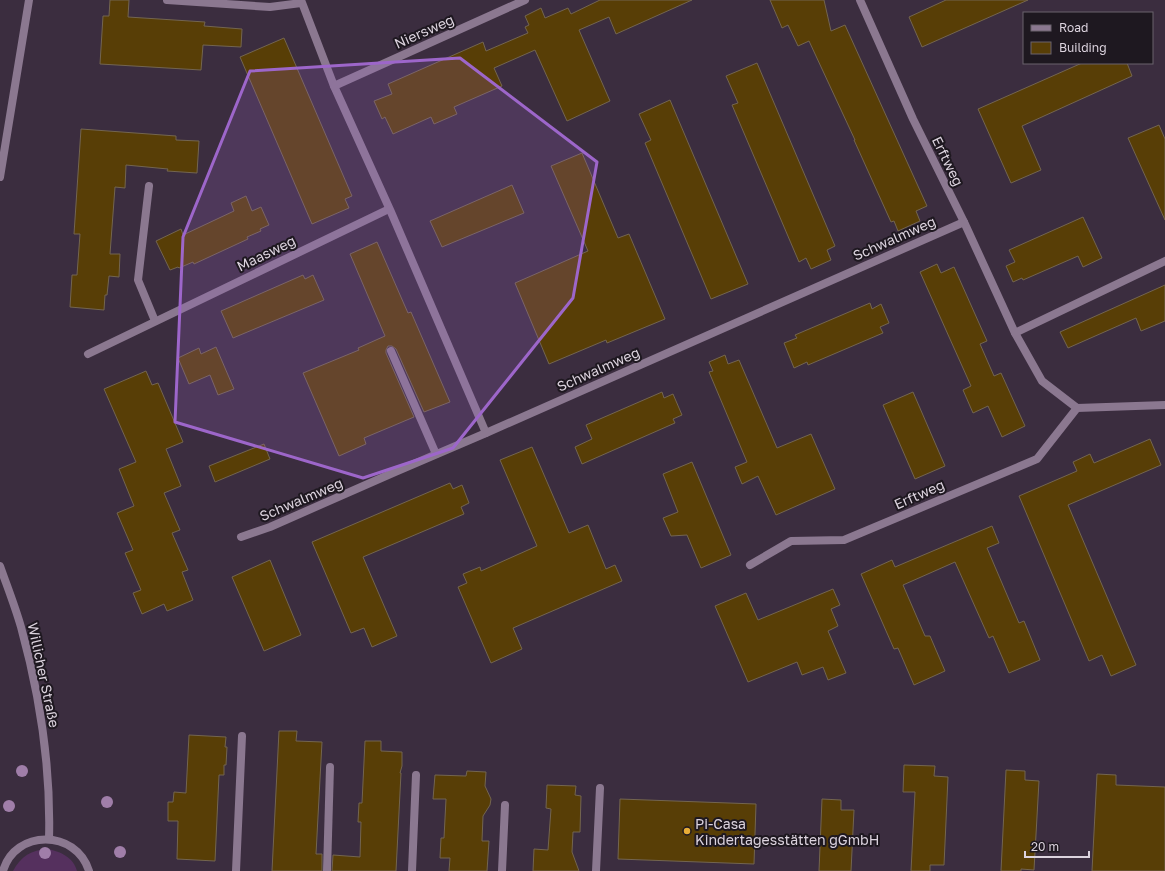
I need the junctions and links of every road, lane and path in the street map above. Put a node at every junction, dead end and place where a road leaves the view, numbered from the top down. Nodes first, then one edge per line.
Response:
1 (29, 0) edge
2 (167, 0) edge
3 (525, 0) edge
4 (860, 0) edge
5 (203, 1) edge
6 (301, 2) edge
7 (334, 86) junction
8 (0, 177) edge
9 (148, 186) dead end
10 (388, 209) junction
11 (964, 222) junction
12 (1165, 261) edge
13 (155, 321) junction
14 (1015, 333) junction
15 (391, 351) dead end
16 (88, 354) dead end
17 (1165, 405) edge
18 (1077, 408) junction
19 (486, 434) junction
20 (436, 454) junction
21 (241, 537) dead end
22 (750, 565) dead end
23 (0, 566) edge
24 (242, 736) dead end
25 (330, 767) dead end
26 (416, 775) dead end
27 (600, 788) dead end
28 (505, 805) dead end
29 (49, 839) junction
30 (3, 871) edge
31 (89, 871) edge
32 (236, 871) edge
33 (327, 871) edge
34 (412, 871) edge
35 (502, 871) edge
36 (596, 871) edge

1 - 8 street
2 - 5 street
3 - 7 street, Niersweg
4 - 11 street, Erftweg
5 - 6 street
6 - 7 street
7 - 10 street
9 - 13 street
10 - 13 street, Maasweg
10 - 19 street
11 - 14 street, Erftweg
11 - 19 street, Schwalmweg
12 - 14 street
13 - 16 street, Maasweg
14 - 18 street, Erftweg
15 - 20 street
17 - 18 street
18 - 22 street, Erftweg
19 - 20 street, Schwalmweg
20 - 21 street, Schwalmweg
23 - 29 street, Willicher Straße
24 - 32 street
25 - 33 street
26 - 34 street
27 - 36 street
28 - 35 street
29 - 30 street
29 - 31 street

